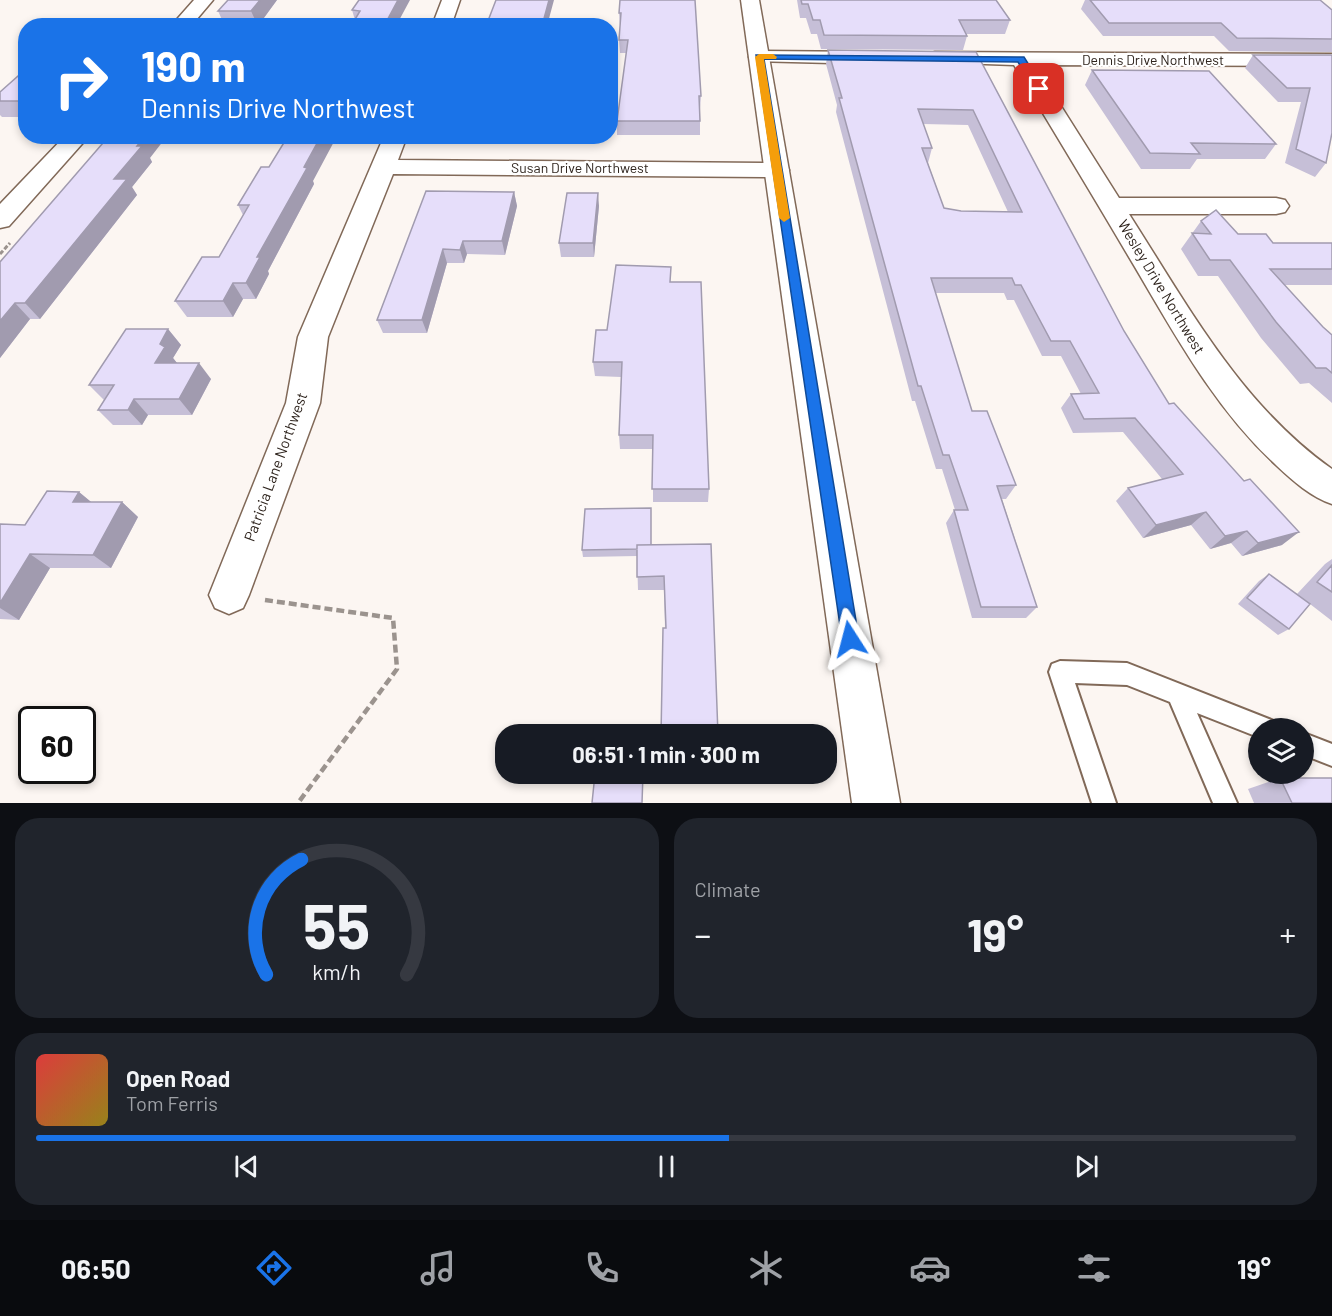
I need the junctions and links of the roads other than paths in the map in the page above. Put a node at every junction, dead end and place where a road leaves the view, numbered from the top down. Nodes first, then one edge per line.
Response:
1 (204, 0) edge
2 (451, 0) edge
3 (750, 0) edge
4 (187, 18) edge
5 (444, 18) edge
6 (759, 57) junction
7 (894, 58) edge
8 (917, 58) edge
9 (1021, 59) junction
10 (1332, 60) edge
11 (71, 144) edge
12 (393, 144) edge
13 (384, 167) junction
14 (777, 170) junction
15 (1112, 206) junction
16 (1276, 206) dead end
17 (0, 220) edge
18 (1332, 489) edge
19 (229, 595) road end
20 (1178, 694) junction
21 (1248, 722) edge
22 (1314, 748) edge
23 (1332, 755) edge
24 (876, 803) edge
25 (1104, 803) edge
26 (1225, 803) edge

1 - 4 street
2 - 5 street
3 - 6 street
6 - 7 street
6 - 14 street
8 - 9 street, Dennis Drive Northwest
9 - 10 street, Dennis Drive Northwest
9 - 15 street, Wesley Drive Northwest
11 - 17 street
12 - 13 street, Patricia Lane Northwest
13 - 14 street, Susan Drive Northwest
13 - 19 street, Patricia Lane Northwest
14 - 24 street
15 - 16 street
15 - 18 street, Wesley Drive Northwest
20 - 21 lane
20 - 25 lane
20 - 26 lane
22 - 23 lane

